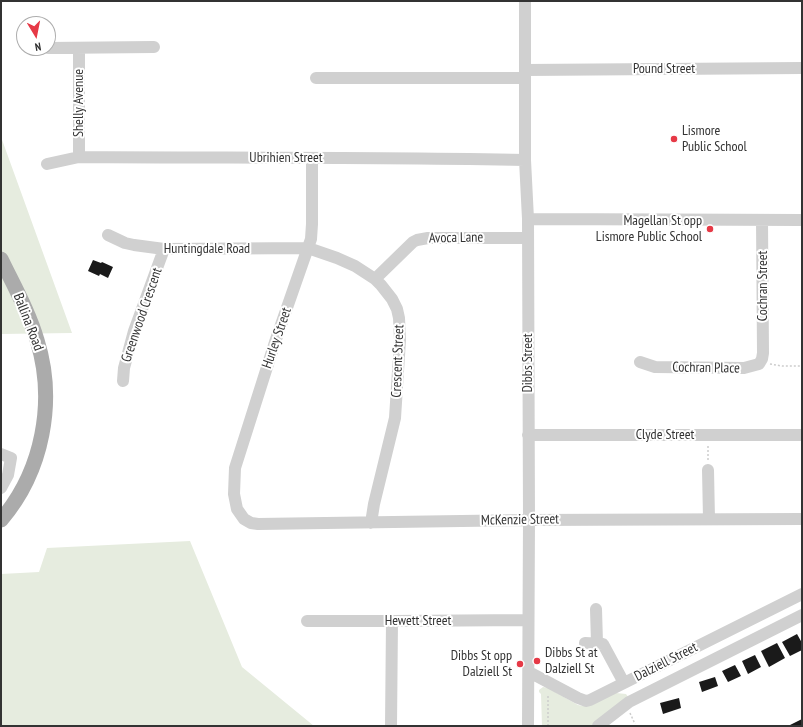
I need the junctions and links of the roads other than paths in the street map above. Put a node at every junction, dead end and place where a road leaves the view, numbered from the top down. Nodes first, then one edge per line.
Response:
1 (525, 1) edge
2 (56, 48) edge
3 (79, 48) junction
4 (154, 48) dead end
5 (802, 68) edge
6 (525, 74) junction
7 (316, 78) dead end
8 (78, 157) junction
9 (312, 159) junction
10 (525, 160) junction
11 (46, 164) dead end
12 (528, 219) junction
13 (762, 220) junction
14 (802, 220) edge
15 (108, 235) dead end
16 (528, 238) junction
17 (308, 248) junction
18 (164, 249) junction
19 (1, 259) edge
20 (375, 279) junction
21 (762, 357) joint
22 (640, 362) dead end
23 (123, 381) dead end
24 (528, 435) junction
25 (802, 435) edge
26 (6, 456) edge
27 (708, 470) road end
28 (1, 488) edge
29 (240, 515) joint
30 (709, 519) junction
31 (802, 519) edge
32 (1, 520) edge
33 (529, 520) junction
34 (371, 523) junction
35 (802, 594) edge
36 (596, 609) dead end
37 (802, 615) edge
38 (528, 620) junction
39 (307, 621) dead end
40 (392, 622) junction
41 (529, 672) junction
42 (624, 683) junction
43 (391, 726) edge
44 (528, 726) edge
45 (598, 726) edge

1 - 6 street, Dibbs Street
2 - 3 street
3 - 4 street
3 - 8 street, Shelly Avenue
5 - 6 street, Pound Street
6 - 7 street, Pound Street
6 - 10 street, Dibbs Street
8 - 9 street, Ubrihien Street
8 - 11 street, Ubrihien Street
9 - 10 street, Ubrihien Street
9 - 17 street, Hurley Street
10 - 12 street, Dibbs Street
12 - 13 street
12 - 16 street, Dibbs Street
13 - 14 street
13 - 21 street, Cochran Street
15 - 18 street, Huntingdale Road
16 - 20 street, Avoca Lane
16 - 24 street, Dibbs Street
17 - 18 street, Huntingdale Road
17 - 20 street, Crescent Street
17 - 29 street, Hurley Street
18 - 23 street, Greenwood Crescent
19 - 32 main road, Ballina Road
20 - 34 street, Crescent Street
21 - 22 street, Cochran Place
24 - 25 street, Clyde Street
24 - 33 street, Dibbs Street
26 - 28 street
27 - 30 street
29 - 34 street, McKenzie Street
30 - 31 street, McKenzie Street
30 - 33 street, McKenzie Street
33 - 34 street, McKenzie Street
33 - 38 street, Dibbs Street
35 - 42 street, Dalziell Street
36 - 42 street
37 - 45 street, Dalziell Street
38 - 40 street, Hewett Street
38 - 41 street, Dibbs Street
39 - 40 street, Hewett Street
40 - 43 street
41 - 42 street, Dalziell Street
41 - 44 street, Dibbs Street

